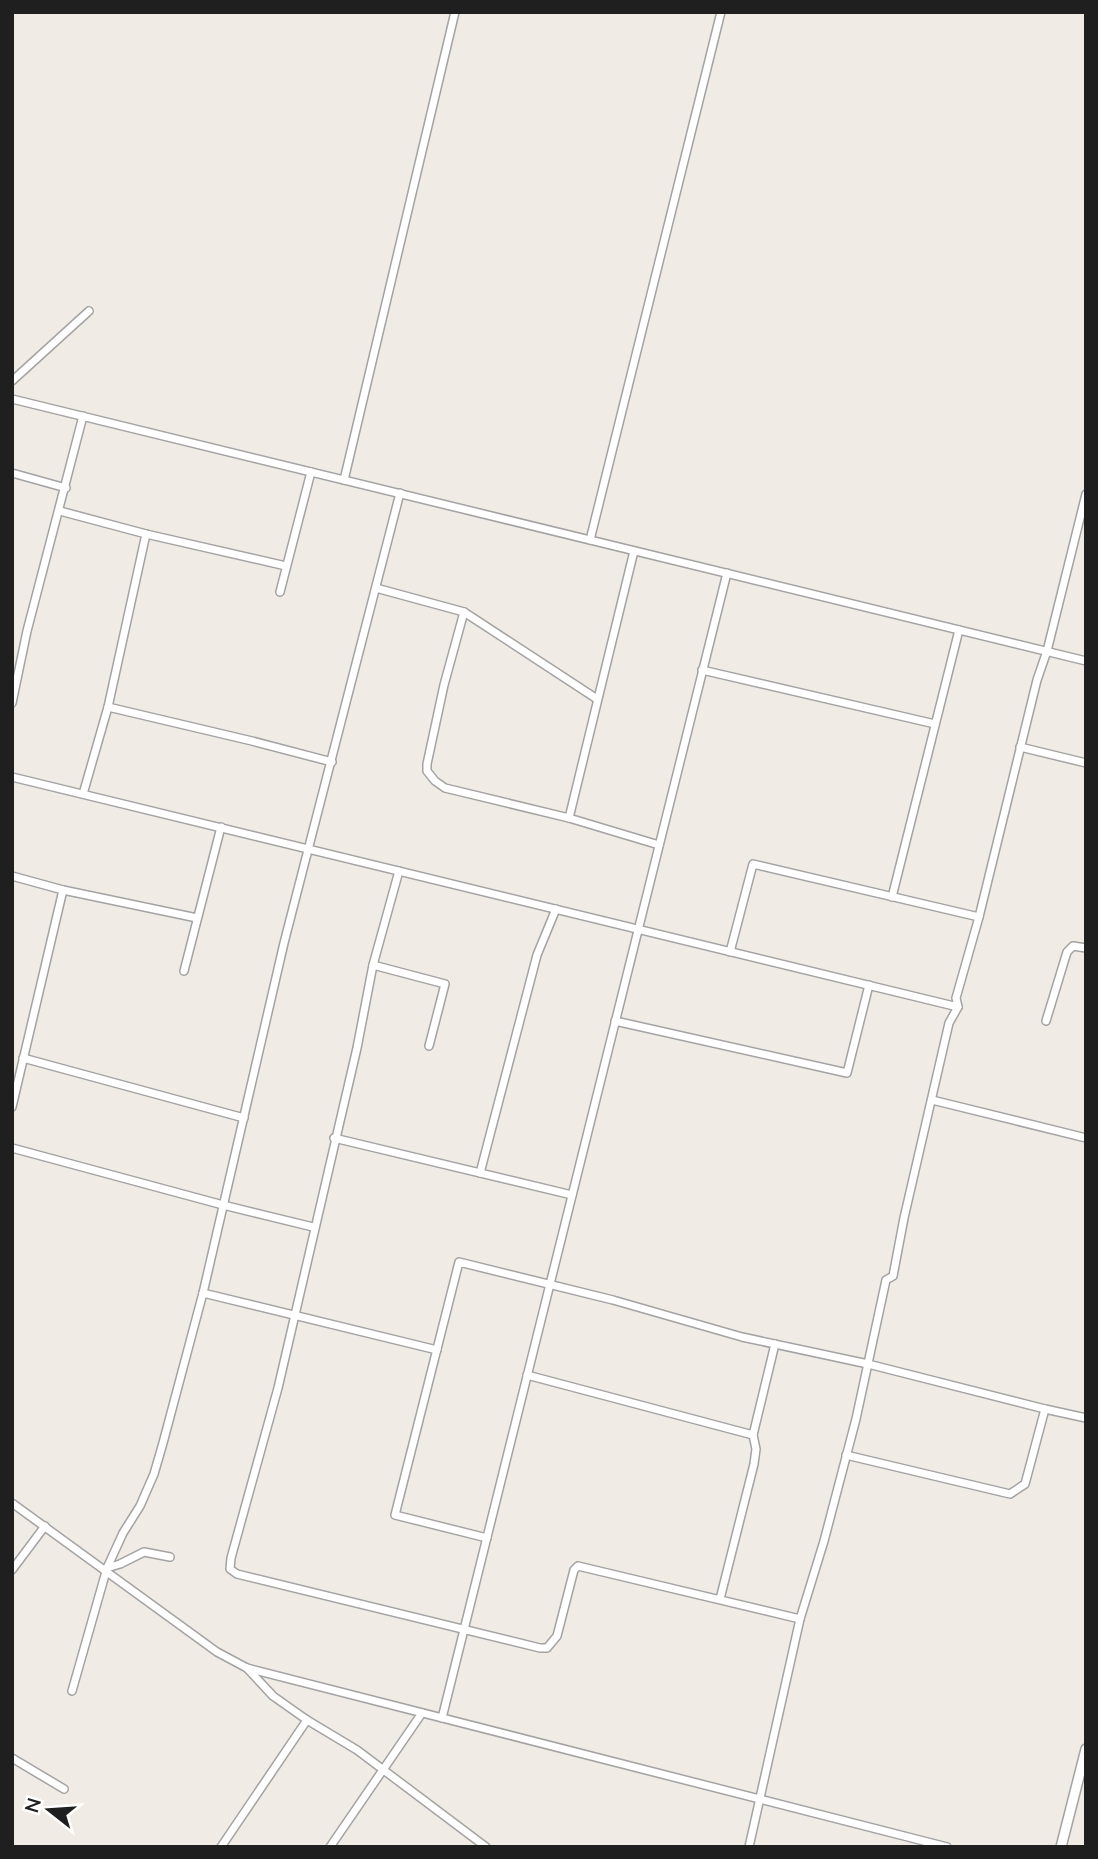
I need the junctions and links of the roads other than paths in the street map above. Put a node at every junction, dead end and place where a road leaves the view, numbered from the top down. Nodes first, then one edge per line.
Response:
1 (455, 12) edge
2 (721, 12) edge
3 (89, 311) dead end
4 (12, 381) edge
5 (12, 399) edge
6 (83, 416) junction
7 (311, 472) junction
8 (12, 473) edge
9 (344, 480) junction
10 (66, 488) junction
11 (400, 494) junction
12 (1086, 494) edge
13 (60, 510) junction
14 (146, 534) junction
15 (590, 540) junction
16 (634, 551) junction
17 (286, 566) junction
18 (726, 573) junction
19 (376, 588) junction
20 (280, 592) dead end
21 (464, 612) junction
22 (959, 630) junction
23 (1047, 651) junction
24 (1086, 661) edge
25 (702, 670) junction
26 (597, 699) junction
27 (12, 703) edge
28 (108, 707) junction
29 (935, 723) junction
30 (1020, 747) junction
31 (332, 762) junction
32 (1086, 763) edge
33 (12, 776) edge
34 (83, 794) junction
35 (569, 818) junction
36 (221, 827) junction
37 (659, 845) junction
38 (310, 849) junction
39 (399, 871) junction
40 (12, 876) edge
41 (63, 890) junction
42 (892, 897) junction
43 (556, 909) junction
44 (979, 917) junction
45 (197, 918) junction
46 (638, 929) junction
47 (1086, 948) edge
48 (730, 952) junction
49 (373, 965) junction
50 (184, 971) dead end
51 (869, 985) junction
52 (958, 1007) junction
53 (615, 1021) junction
54 (1046, 1021) dead end
55 (429, 1046) dead end
56 (23, 1058) junction
57 (932, 1100) junction
58 (12, 1107) edge
59 (244, 1118) junction
60 (334, 1138) junction
61 (1086, 1138) edge
62 (12, 1148) edge
63 (480, 1173) junction
64 (572, 1195) junction
65 (223, 1205) junction
66 (313, 1227) junction
67 (549, 1286) junction
68 (202, 1293) junction
69 (295, 1315) junction
70 (775, 1344) junction
71 (438, 1350) junction
72 (868, 1364) junction
73 (527, 1375) junction
74 (1045, 1409) junction
75 (1086, 1418) edge
76 (753, 1435) junction
77 (846, 1455) junction
78 (12, 1503) edge
79 (45, 1526) junction
80 (486, 1538) junction
81 (170, 1557) dead end
82 (12, 1570) edge
83 (106, 1570) junction
84 (720, 1599) junction
85 (800, 1619) junction
86 (464, 1628) junction
87 (247, 1668) junction
88 (72, 1691) dead end
89 (422, 1713) junction
90 (442, 1718) junction
91 (307, 1720) junction
92 (1086, 1749) edge
93 (12, 1758) edge
94 (383, 1769) junction
95 (64, 1789) dead end
96 (761, 1799) junction
97 (485, 1846) edge
98 (221, 1847) edge
99 (330, 1847) edge
100 (493, 1847) edge
101 (749, 1847) edge
102 (947, 1847) edge
103 (1061, 1847) edge

1 - 9 street
2 - 15 street
3 - 4 street
5 - 6 street
6 - 7 street
6 - 10 street
7 - 9 street
7 - 17 street
8 - 10 street
9 - 11 street
10 - 13 street
11 - 15 street
11 - 19 street
12 - 23 street
13 - 14 street
13 - 27 street
14 - 17 street
14 - 28 street
15 - 16 street
16 - 18 street
16 - 26 street
17 - 20 street
18 - 22 street
18 - 25 street
19 - 21 street
19 - 31 street
21 - 26 street
21 - 35 street
22 - 23 street
22 - 29 street
23 - 24 street
23 - 30 street
25 - 29 street
25 - 37 street
26 - 35 street
28 - 31 street
28 - 34 street
29 - 42 street
30 - 32 street
30 - 44 street
31 - 38 street
33 - 34 street
34 - 36 street
35 - 37 street
36 - 38 street
36 - 45 street
37 - 46 street
38 - 39 street
38 - 59 street
39 - 43 street
39 - 49 street
40 - 41 street
41 - 45 street
41 - 56 street
42 - 44 street
42 - 48 street
43 - 46 street
43 - 63 street
44 - 52 street
45 - 50 street
46 - 48 street
46 - 53 street
47 - 54 street
48 - 51 street
49 - 55 street
49 - 60 street
51 - 52 street
51 - 53 street
52 - 57 street
53 - 64 street
56 - 58 street
56 - 59 street
57 - 61 street
57 - 72 street
59 - 65 street
60 - 63 street
60 - 66 street
62 - 65 street
63 - 64 street
64 - 67 street
65 - 66 street
65 - 68 street
66 - 69 street
67 - 70 street
67 - 71 street
67 - 73 street
68 - 69 street
68 - 83 street
69 - 71 street
69 - 86 street
70 - 72 street
70 - 76 street
71 - 80 street
72 - 74 street
72 - 77 street
73 - 76 street
73 - 80 street
74 - 75 street
74 - 77 street
76 - 84 street
77 - 85 street
78 - 79 street
79 - 82 street
79 - 83 street
80 - 86 street
81 - 83 street
83 - 87 street
83 - 88 street
84 - 85 street
84 - 86 street
85 - 96 street
86 - 90 street
87 - 89 street
87 - 91 street
89 - 90 street
89 - 94 street
90 - 96 street
91 - 94 street
91 - 98 street
92 - 103 street
93 - 95 street
94 - 97 street
94 - 99 street
96 - 101 street
96 - 102 street
97 - 100 street

